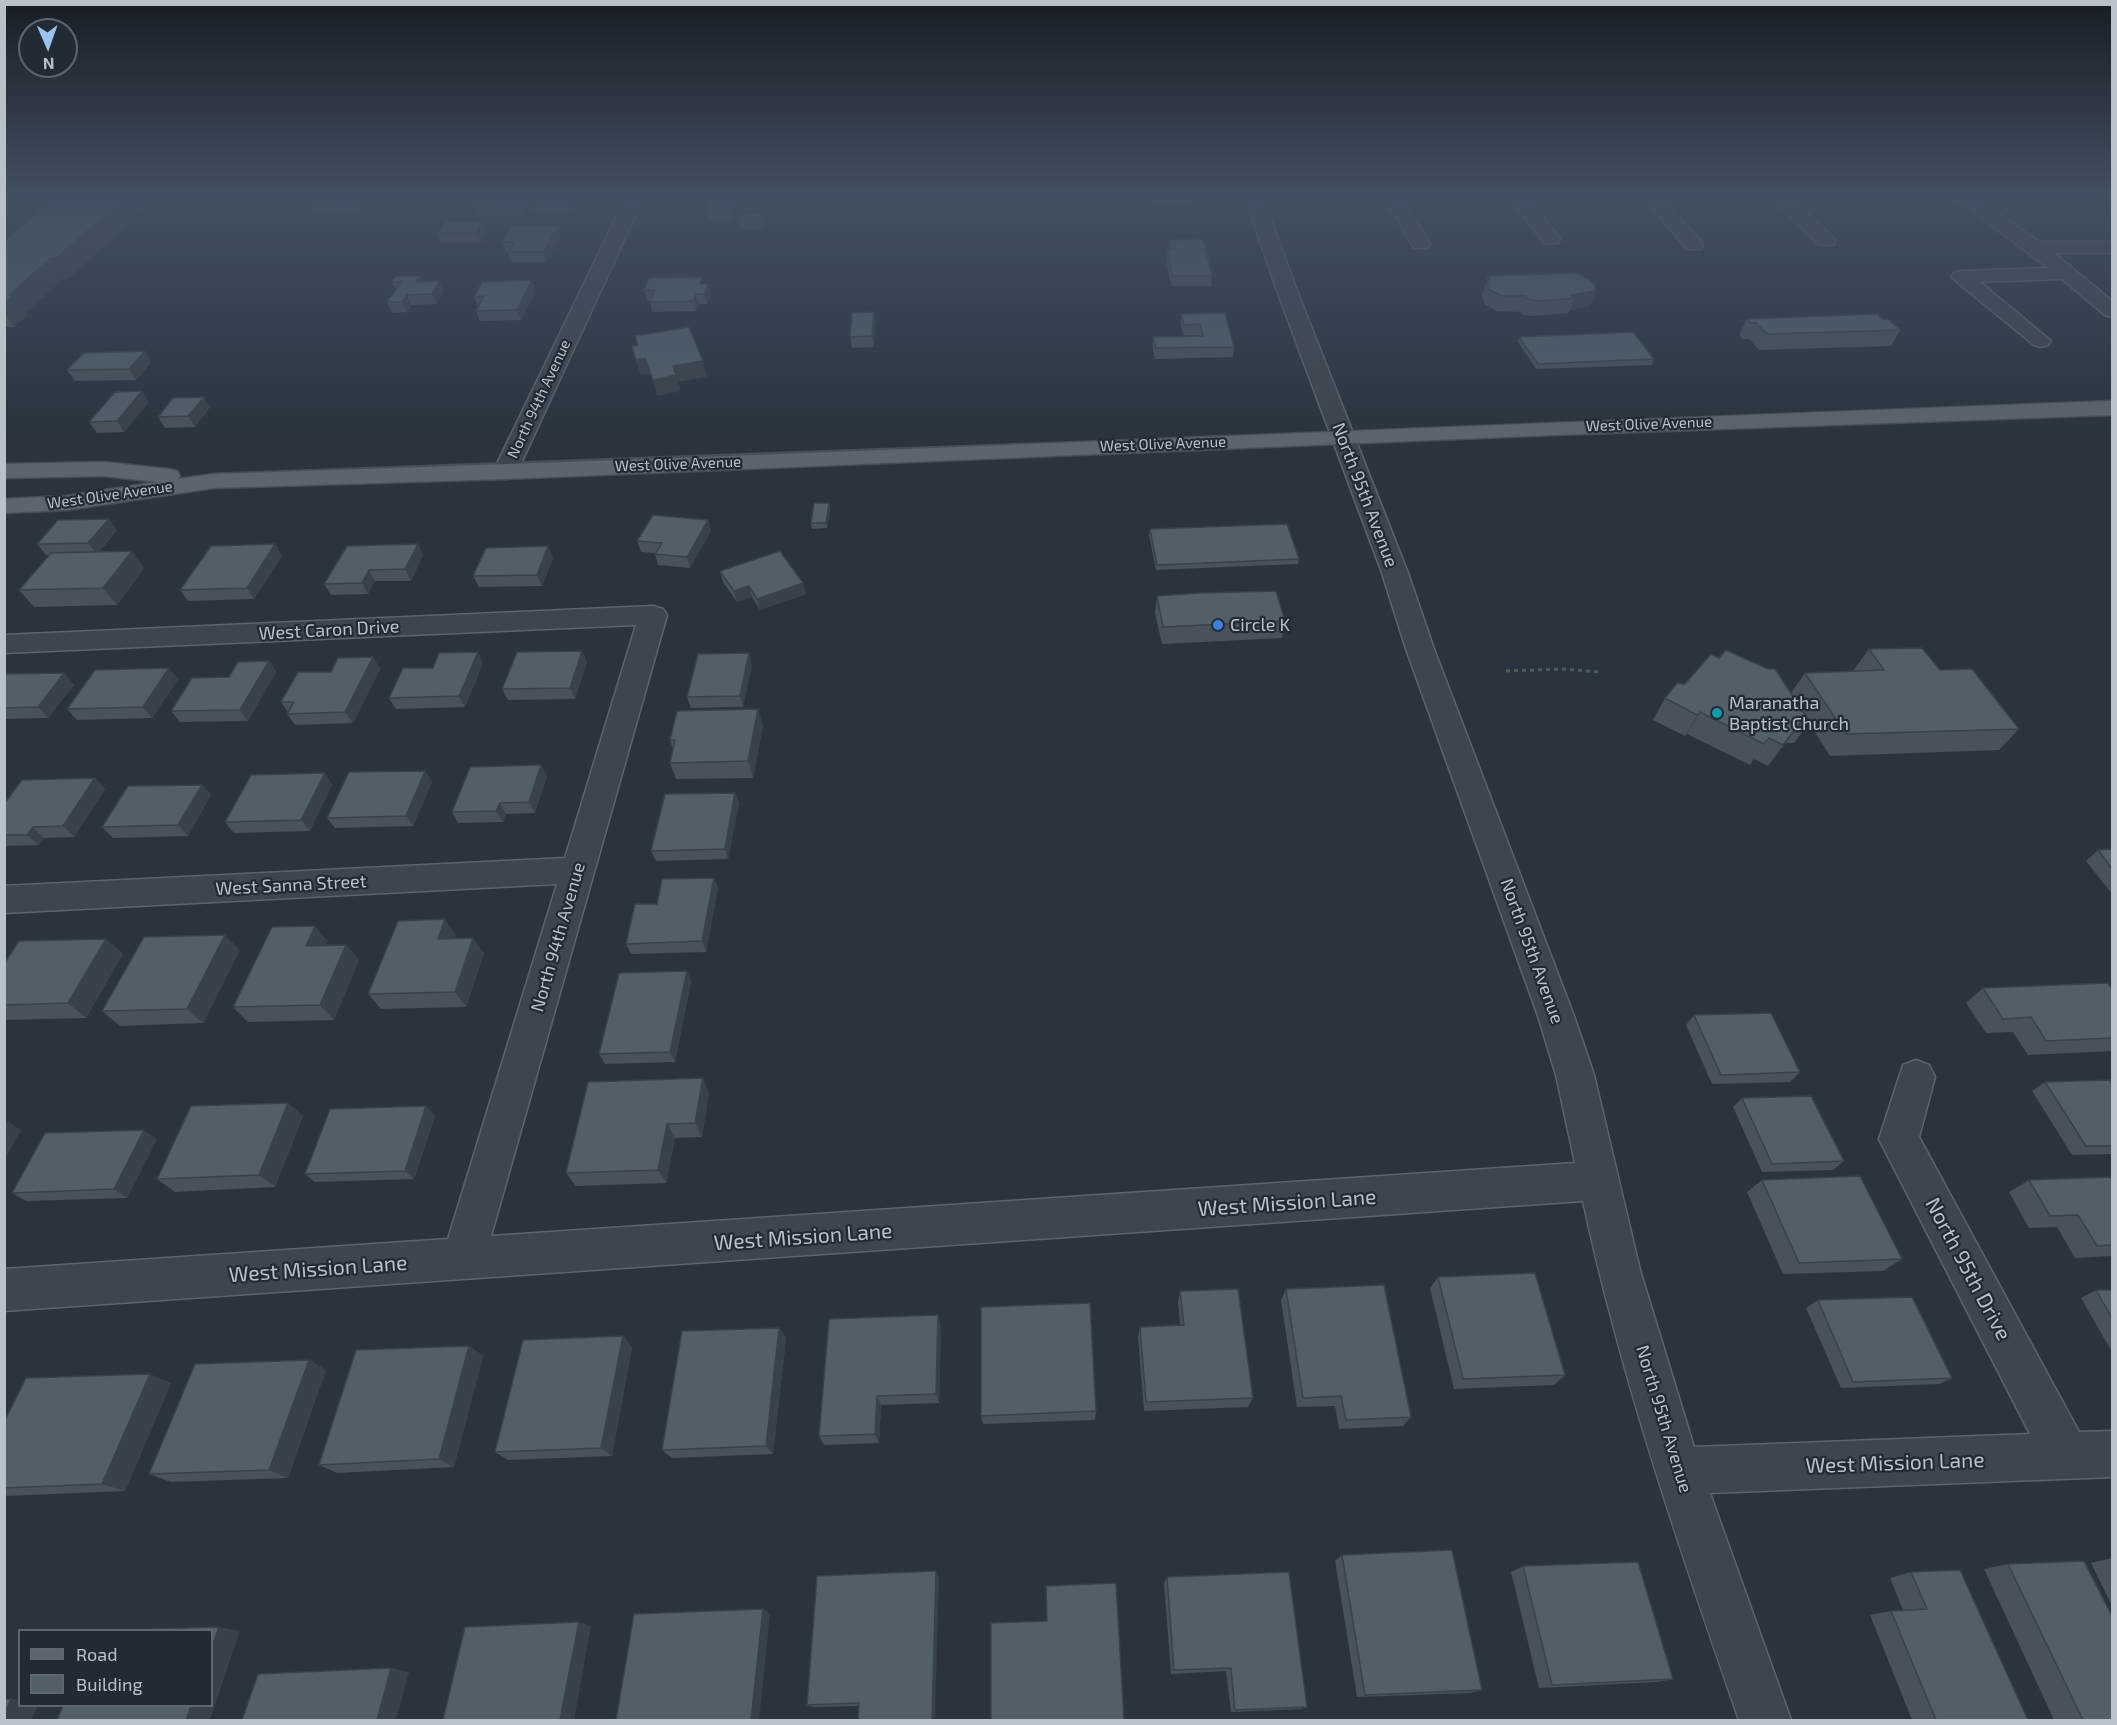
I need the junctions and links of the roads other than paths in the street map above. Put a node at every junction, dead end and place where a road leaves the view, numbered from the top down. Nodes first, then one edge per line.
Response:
1 (597, 278) edge
2 (1282, 278) edge
3 (1962, 278) edge
4 (2071, 278) edge
5 (2112, 311) edge
6 (2041, 340) dead end
7 (2112, 408) edge
8 (1342, 436) junction
9 (4, 471) edge
10 (505, 472) junction
11 (214, 481) junction
12 (4, 506) edge
13 (653, 615) joint
14 (4, 644) edge
15 (578, 870) junction
16 (4, 900) edge
17 (1916, 1077) dead end
18 (1600, 1181) junction
19 (463, 1260) junction
20 (4, 1290) edge
21 (2112, 1454) edge
22 (2067, 1456) junction
23 (1678, 1471) junction
24 (1765, 1720) edge

1 - 10 street, North 94th Avenue
2 - 8 street, North 95th Avenue
3 - 6 street
4 - 5 street
7 - 8 main road, West Olive Avenue
8 - 10 main road, West Olive Avenue
8 - 18 street, North 95th Avenue
9 - 11 main road, West Olive Avenue
10 - 11 main road, West Olive Avenue
11 - 12 main road, West Olive Avenue
13 - 14 street, West Caron Drive
13 - 15 street, North 94th Avenue
15 - 16 street, West Sanna Street
15 - 19 street, North 94th Avenue
17 - 22 street, North 95th Drive
18 - 19 street, West Mission Lane
18 - 23 street, North 95th Avenue
19 - 20 street, West Mission Lane
21 - 22 street, West Mission Lane
22 - 23 street, West Mission Lane
23 - 24 street, North 95th Avenue

